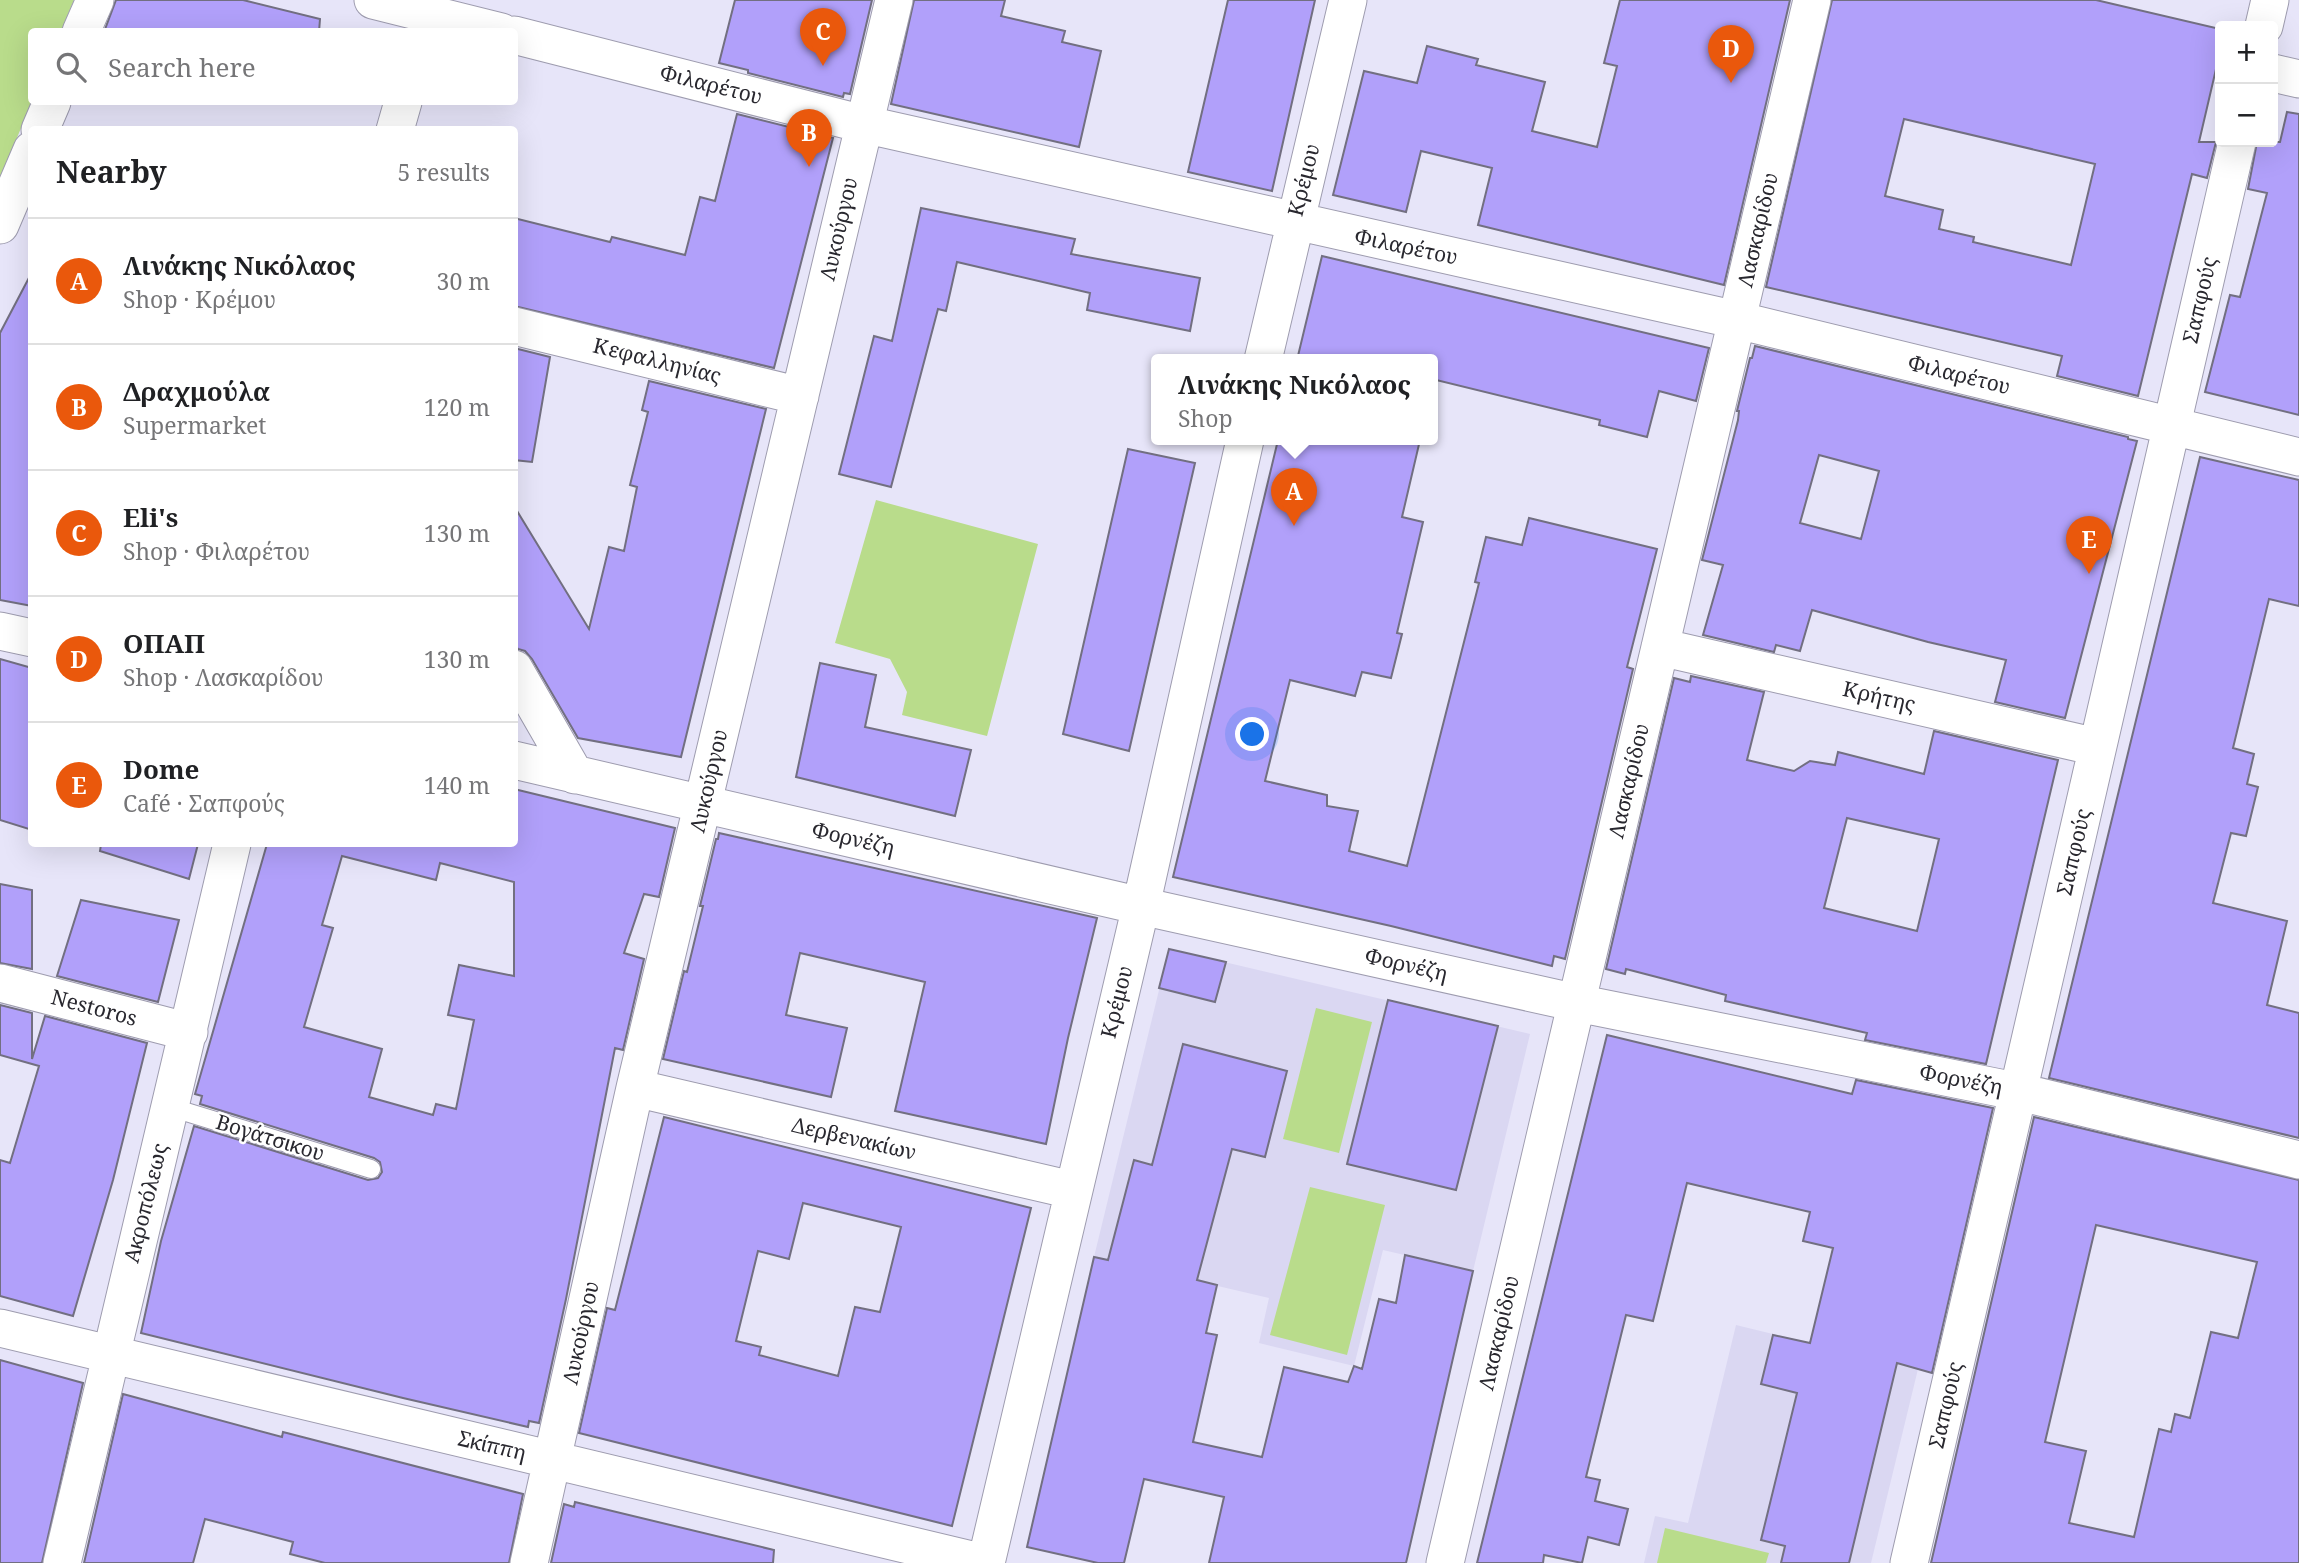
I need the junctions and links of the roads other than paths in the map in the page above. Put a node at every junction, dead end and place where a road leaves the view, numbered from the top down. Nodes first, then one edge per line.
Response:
1 (94, 0) edge
2 (373, 0) edge
3 (894, 0) edge
4 (1348, 0) edge
5 (1812, 0) edge
6 (2270, 0) edge
7 (426, 15) edge
8 (2265, 21) edge
9 (83, 28) edge
10 (483, 28) edge
11 (518, 36) edge
12 (2278, 74) edge
13 (2299, 79) edge
14 (51, 105) edge
15 (402, 105) edge
16 (863, 124) junction
17 (42, 126) edge
18 (396, 126) edge
19 (2236, 147) edge
20 (28, 159) edge
21 (1294, 222) junction
22 (0, 225) edge
23 (1737, 320) junction
24 (518, 327) edge
25 (1264, 354) edge
26 (800, 396) junction
27 (2171, 426) junction
28 (1244, 445) edge
29 (2299, 457) edge
30 (0, 631) edge
31 (28, 637) edge
32 (1660, 647) junction
33 (518, 676) edge
34 (2097, 747) junction
35 (518, 761) edge
36 (575, 775) junction
37 (704, 805) junction
38 (231, 847) edge
39 (1141, 906) junction
40 (0, 983) edge
41 (1577, 1003) junction
42 (188, 1032) junction
43 (635, 1088) junction
44 (2020, 1092) junction
45 (170, 1107) junction
46 (2299, 1160) edge
47 (371, 1169) dead end
48 (1072, 1190) junction
49 (0, 1328) edge
50 (110, 1354) junction
51 (553, 1460) junction
52 (62, 1563) edge
53 (529, 1563) edge
54 (985, 1563) edge
55 (1445, 1563) edge
56 (1909, 1563) edge

1 - 9 street
2 - 7 street
3 - 16 street, Λυκούργου
4 - 21 street, Κρέμου
5 - 23 street, Λασκαρίδου
6 - 8 street
7 - 10 street
11 - 16 street, Φιλαρέτου
12 - 13 street
14 - 17 street
15 - 18 street
16 - 21 street, Φιλαρέτου
16 - 26 street, Λυκούργου
19 - 27 street, Σαπφούς
20 - 22 street
21 - 23 street, Φιλαρέτου
21 - 25 street, Κρέμου
23 - 27 street, Φιλαρέτου
23 - 32 street, Λασκαρίδου
24 - 26 street, Κεφαλληνίας
26 - 37 street, Λυκούργου
27 - 29 street, Φιλαρέτου
27 - 34 street, Σαπφούς
28 - 39 street, Κρέμου
30 - 31 street
32 - 34 street, Κρήτης
32 - 41 street, Λασκαρίδου
33 - 36 street
34 - 44 street, Σαπφούς
35 - 36 street, Φορνέζη
36 - 37 street, Φορνέζη
37 - 39 street, Φορνέζη
37 - 43 street, Λυκούργου
38 - 42 street, Ακροπόλεως
39 - 41 street, Φορνέζη
39 - 48 street, Κρέμου
40 - 42 street, Nestoros
41 - 44 street, Φορνέζη
41 - 55 street, Λασκαρίδου
42 - 45 street, Ακροπόλεως
43 - 48 street, Δερβενακίων
43 - 51 street, Λυκούργου
44 - 46 street, Φορνέζη
44 - 56 street, Σαπφούς
45 - 47 lane, Βογάτσικου
45 - 50 street, Ακροπόλεως
48 - 54 street, Κρέμου
49 - 50 street, Σκίππη
50 - 51 street, Σκίππη
50 - 52 street, Ακροπόλεως
51 - 53 street, Λυκούργου
51 - 54 street, Σκίππη

